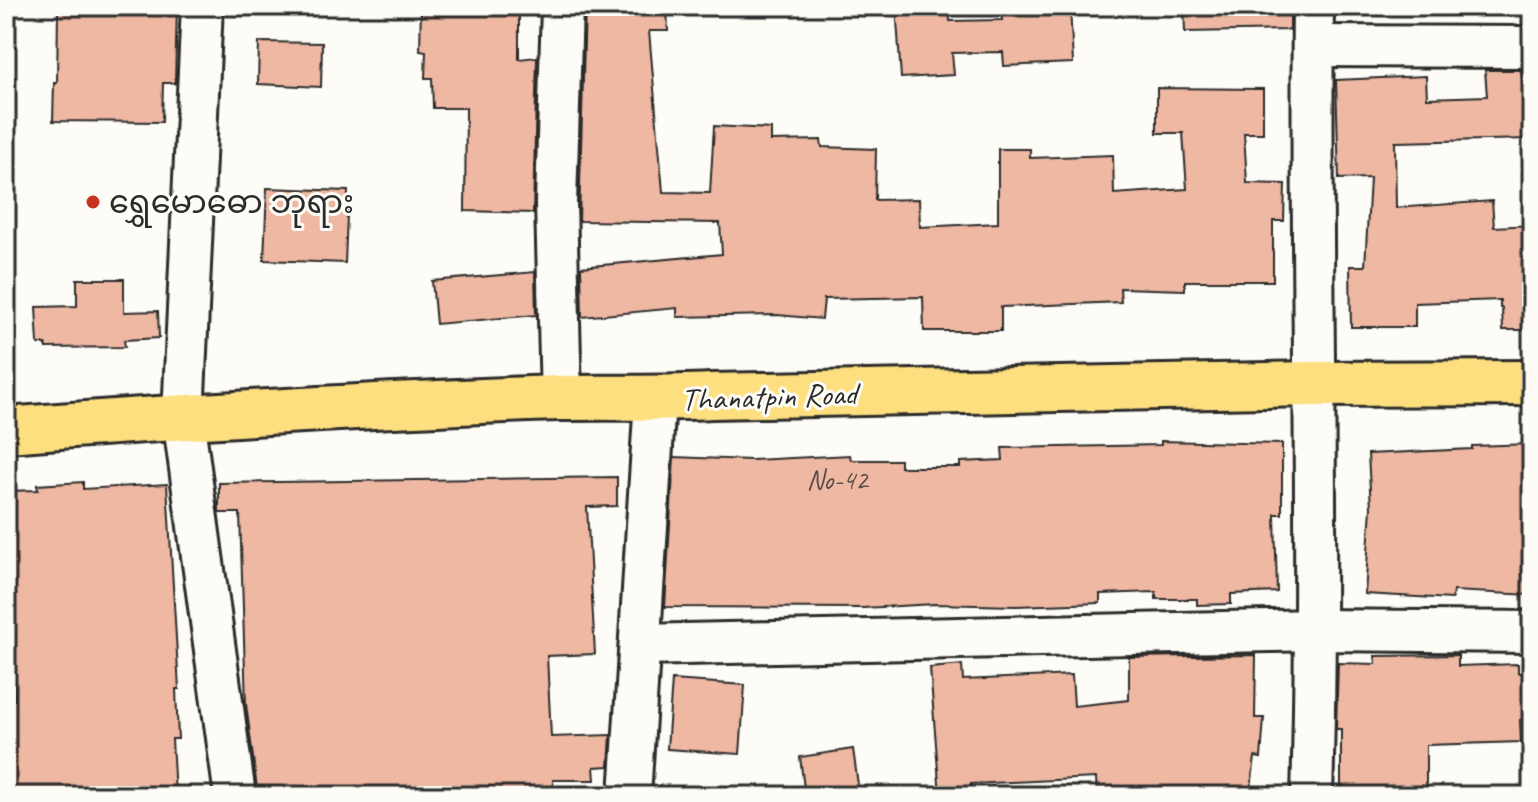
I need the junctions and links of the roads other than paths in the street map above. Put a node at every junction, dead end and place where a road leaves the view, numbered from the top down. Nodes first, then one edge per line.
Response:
1 (202, 6) edge
2 (562, 6) edge
3 (1313, 6) edge
4 (1313, 46) junction
5 (1532, 47) edge
6 (1532, 383) edge
7 (1313, 384) junction
8 (561, 398) junction
9 (655, 399) junction
10 (183, 417) junction
11 (6, 430) edge
12 (1317, 630) junction
13 (1532, 632) edge
14 (640, 645) junction
15 (235, 796) edge
16 (630, 796) edge
17 (1312, 796) edge

1 - 10 street
2 - 8 street
3 - 4 street
4 - 5 street
4 - 7 street
6 - 7 main road, Thanatpin Road
7 - 9 main road, Thanatpin Road
7 - 12 street
8 - 9 main road, Thanatpin Road
8 - 10 main road, Thanatpin Road
9 - 14 street
10 - 11 main road, Thanatpin Road
10 - 15 street
12 - 13 street
12 - 14 street
12 - 17 street
14 - 16 street

